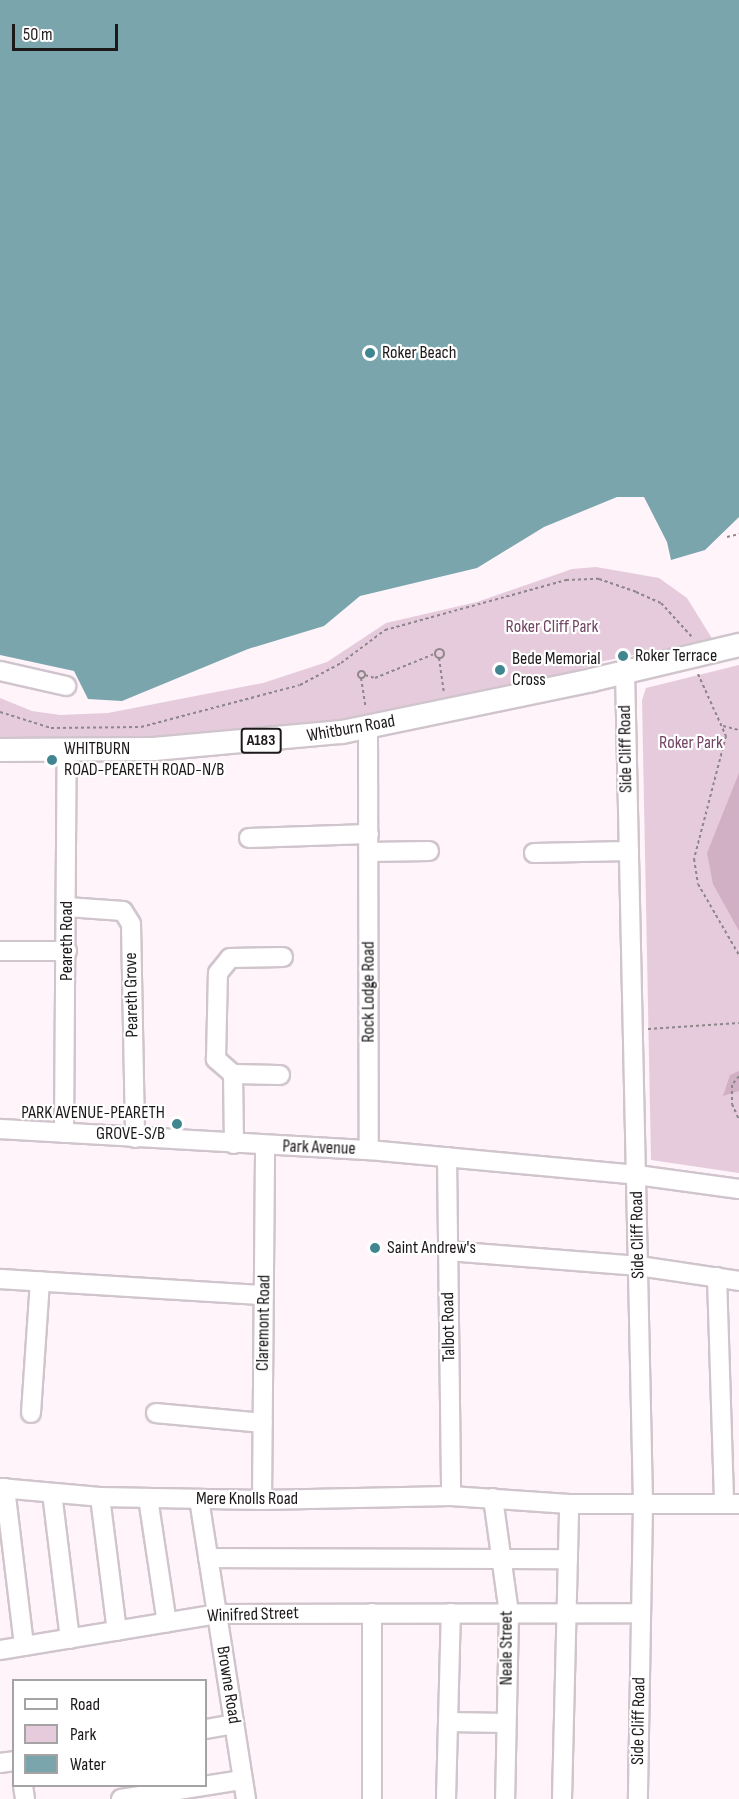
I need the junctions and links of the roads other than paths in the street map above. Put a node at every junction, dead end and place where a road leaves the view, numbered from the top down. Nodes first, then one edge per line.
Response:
1 (735, 646) edge
2 (0, 671) edge
3 (624, 671) junction
4 (66, 686) dead end
5 (368, 722) junction
6 (67, 749) junction
7 (0, 750) edge
8 (249, 838) dead end
9 (369, 843) junction
10 (429, 851) dead end
11 (629, 851) junction
12 (534, 853) dead end
13 (67, 907) junction
14 (0, 951) edge
15 (67, 951) junction
16 (283, 957) dead end
17 (233, 1074) junction
18 (280, 1075) dead end
19 (0, 1129) edge
20 (64, 1133) junction
21 (135, 1138) junction
22 (234, 1144) junction
23 (266, 1145) junction
24 (369, 1150) junction
25 (447, 1157) junction
26 (637, 1175) junction
27 (739, 1189) edge
28 (448, 1251) junction
29 (639, 1266) junction
30 (717, 1277) junction
31 (0, 1279) edge
32 (40, 1281) junction
33 (739, 1281) edge
34 (264, 1295) junction
35 (31, 1413) dead end
36 (156, 1413) dead end
37 (263, 1423) junction
38 (2, 1488) edge
39 (52, 1493) junction
40 (451, 1496) junction
41 (100, 1497) junction
42 (148, 1498) junction
43 (494, 1498) junction
44 (199, 1499) junction
45 (262, 1500) junction
46 (569, 1504) junction
47 (732, 1504) edge
48 (643, 1505) junction
49 (501, 1556) junction
50 (208, 1558) junction
51 (568, 1559) junction
52 (509, 1612) junction
53 (372, 1613) junction
54 (450, 1613) junction
55 (567, 1613) junction
56 (641, 1613) junction
57 (217, 1614) junction
58 (167, 1623) junction
59 (117, 1631) junction
60 (70, 1639) junction
61 (24, 1646) junction
62 (0, 1650) edge
63 (448, 1722) junction
64 (506, 1723) junction
65 (234, 1724) junction
66 (207, 1729) edge
67 (243, 1780) junction
68 (207, 1786) edge
69 (198, 1787) edge
70 (122, 1799) edge
71 (246, 1799) edge
72 (372, 1799) edge
73 (446, 1799) edge
74 (505, 1799) edge
75 (562, 1799) edge
76 (638, 1799) edge

1 - 3 main road, A183
2 - 4 street
3 - 5 main road, Whitburn Road / A183
3 - 11 street, Side Cliff Road
5 - 6 main road, Whitburn Road / A183
5 - 9 street, Rock Lodge Road
6 - 7 main road, Whitburn Road / A183
6 - 13 street, Peareth Road
8 - 9 street
9 - 10 street
9 - 24 street, Rock Lodge Road
11 - 12 street
11 - 26 street, Side Cliff Road
13 - 15 street, Peareth Road
13 - 21 street, Peareth Grove
14 - 15 street
15 - 20 street, Peareth Road
16 - 17 street
17 - 18 street
17 - 22 street
19 - 20 street, Park Avenue
20 - 21 street, Park Avenue
21 - 22 street, Park Avenue
22 - 23 street, Park Avenue
23 - 24 street, Park Avenue
23 - 34 street, Claremont Road
24 - 25 street, Park Avenue
25 - 26 street, Park Avenue
25 - 28 street, Talbot Road
26 - 27 street, Park Avenue
26 - 29 street, Side Cliff Road
28 - 29 street
28 - 40 street, Talbot Road
29 - 30 street
29 - 48 street, Side Cliff Road
30 - 33 street
30 - 47 street
31 - 32 street
32 - 34 street
32 - 35 street
34 - 37 street, Claremont Road
36 - 37 street
37 - 45 street, Claremont Road
38 - 39 street, Mere Knolls Road
38 - 61 street
39 - 41 street, Mere Knolls Road
39 - 60 street
40 - 43 street, Mere Knolls Road
40 - 45 street, Mere Knolls Road
41 - 42 street, Mere Knolls Road
41 - 59 street
42 - 44 street, Mere Knolls Road
42 - 58 street
43 - 46 street, Mere Knolls Road
43 - 49 street, Neale Street
44 - 45 street, Mere Knolls Road
44 - 50 street, Browne Road
46 - 48 street
46 - 51 street
47 - 48 street
48 - 56 street, Side Cliff Road
49 - 50 street
49 - 51 street
49 - 52 street, Neale Street
50 - 57 street, Browne Road
51 - 55 street
52 - 54 street, Winifred Street
52 - 55 street, Winifred Street
52 - 64 street, Neale Street
53 - 54 street, Winifred Street
53 - 57 street, Winifred Street
53 - 72 street
54 - 63 street
55 - 56 street, Winifred Street
55 - 75 street
56 - 76 street, Side Cliff Road
57 - 58 street, Winifred Street
57 - 65 street, Browne Road
58 - 59 street, Winifred Street
59 - 60 street, Winifred Street
60 - 61 street, Winifred Street
61 - 62 street, Winifred Street
63 - 64 street
63 - 73 street
64 - 74 street, Neale Street
65 - 66 street
65 - 67 street, Browne Road
67 - 68 street
67 - 71 street, Browne Road
69 - 70 street

